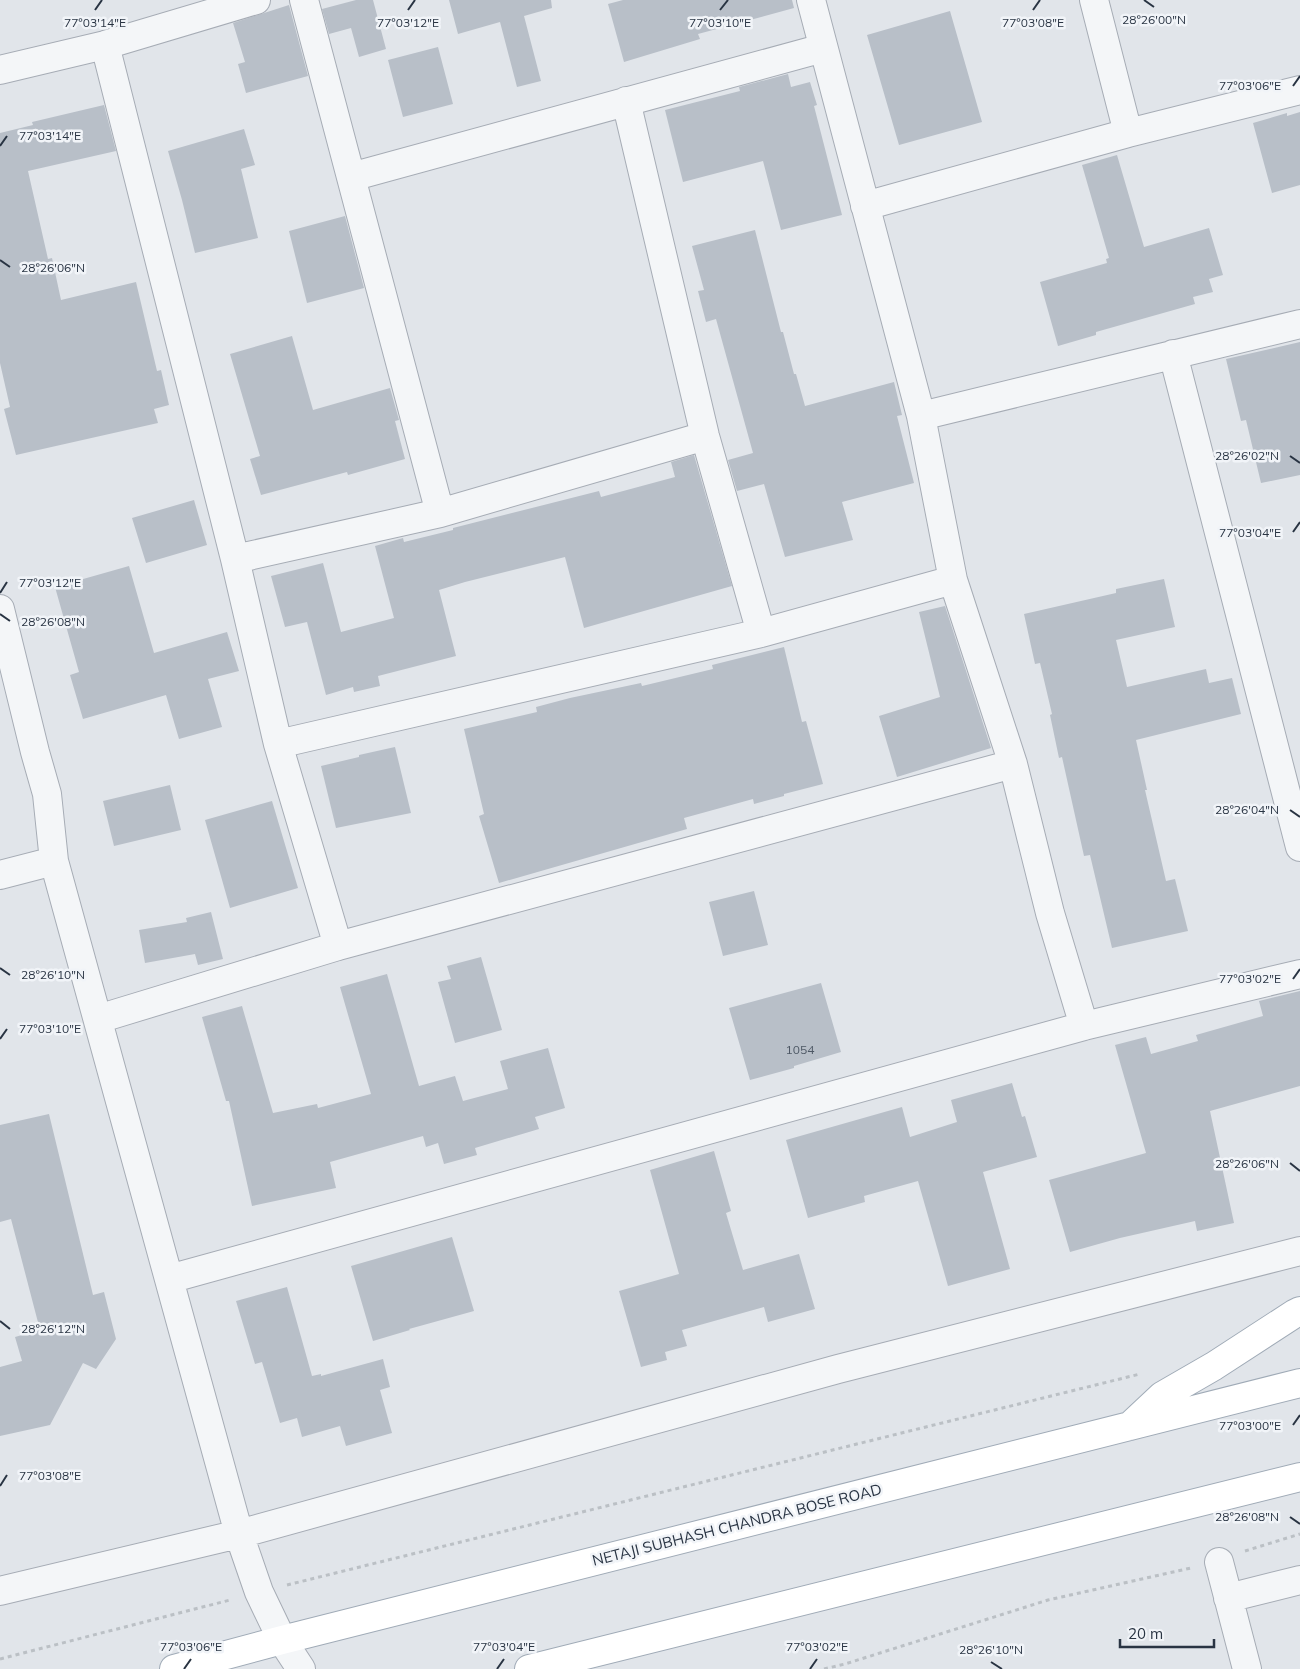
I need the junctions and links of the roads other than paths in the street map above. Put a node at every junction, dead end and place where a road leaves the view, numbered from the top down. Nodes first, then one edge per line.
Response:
1 (256, 0) edge
2 (304, 0) edge
3 (811, 0) edge
4 (1094, 0) edge
5 (105, 45) junction
6 (823, 48) junction
7 (0, 70) edge
8 (1300, 90) edge
9 (626, 102) junction
10 (1128, 134) junction
11 (351, 177) junction
12 (865, 206) junction
13 (1300, 324) edge
14 (1173, 354) junction
15 (921, 416) junction
16 (705, 436) junction
17 (440, 513) junction
18 (235, 559) junction
19 (953, 580) junction
20 (0, 609) edge
21 (761, 634) junction
22 (278, 744) junction
23 (1013, 764) junction
24 (1300, 847) edge
25 (54, 861) junction
26 (0, 875) edge
27 (338, 946) junction
28 (1300, 974) edge
29 (98, 1019) junction
30 (1084, 1026) junction
31 (1300, 1251) edge
32 (169, 1279) junction
33 (1300, 1311) edge
34 (1300, 1383) edge
35 (1129, 1427) junction
36 (1300, 1477) edge
37 (239, 1534) junction
38 (1219, 1562) road end
39 (1300, 1580) edge
40 (0, 1590) edge
41 (1228, 1598) junction
42 (282, 1640) junction
43 (174, 1669) edge
44 (301, 1669) edge
45 (533, 1669) edge
46 (1247, 1669) edge

1 - 5 street
2 - 11 street
3 - 6 street
4 - 10 street
5 - 7 street
5 - 18 street
6 - 9 street
6 - 12 street
8 - 10 street
9 - 11 street
9 - 16 street
10 - 12 street
11 - 17 street
12 - 15 street
13 - 14 street
14 - 15 street
14 - 24 street
15 - 19 street
16 - 17 street
16 - 21 street
17 - 18 street
18 - 22 street
19 - 21 street
19 - 23 street
20 - 25 street
21 - 22 street
22 - 27 street
23 - 27 street
23 - 30 street
25 - 26 street
25 - 29 street
27 - 29 street
28 - 30 street
29 - 32 street
30 - 32 street
31 - 37 street
32 - 37 street
33 - 35 main road
34 - 35 main road, NETAJI SUBHASH CHANDRA BOSE ROAD
35 - 42 main road, NETAJI SUBHASH CHANDRA BOSE ROAD
36 - 45 main road
37 - 40 street
37 - 42 street
38 - 41 street
39 - 41 street
41 - 46 street
42 - 43 main road, NETAJI SUBHASH CHANDRA BOSE ROAD
42 - 44 street

